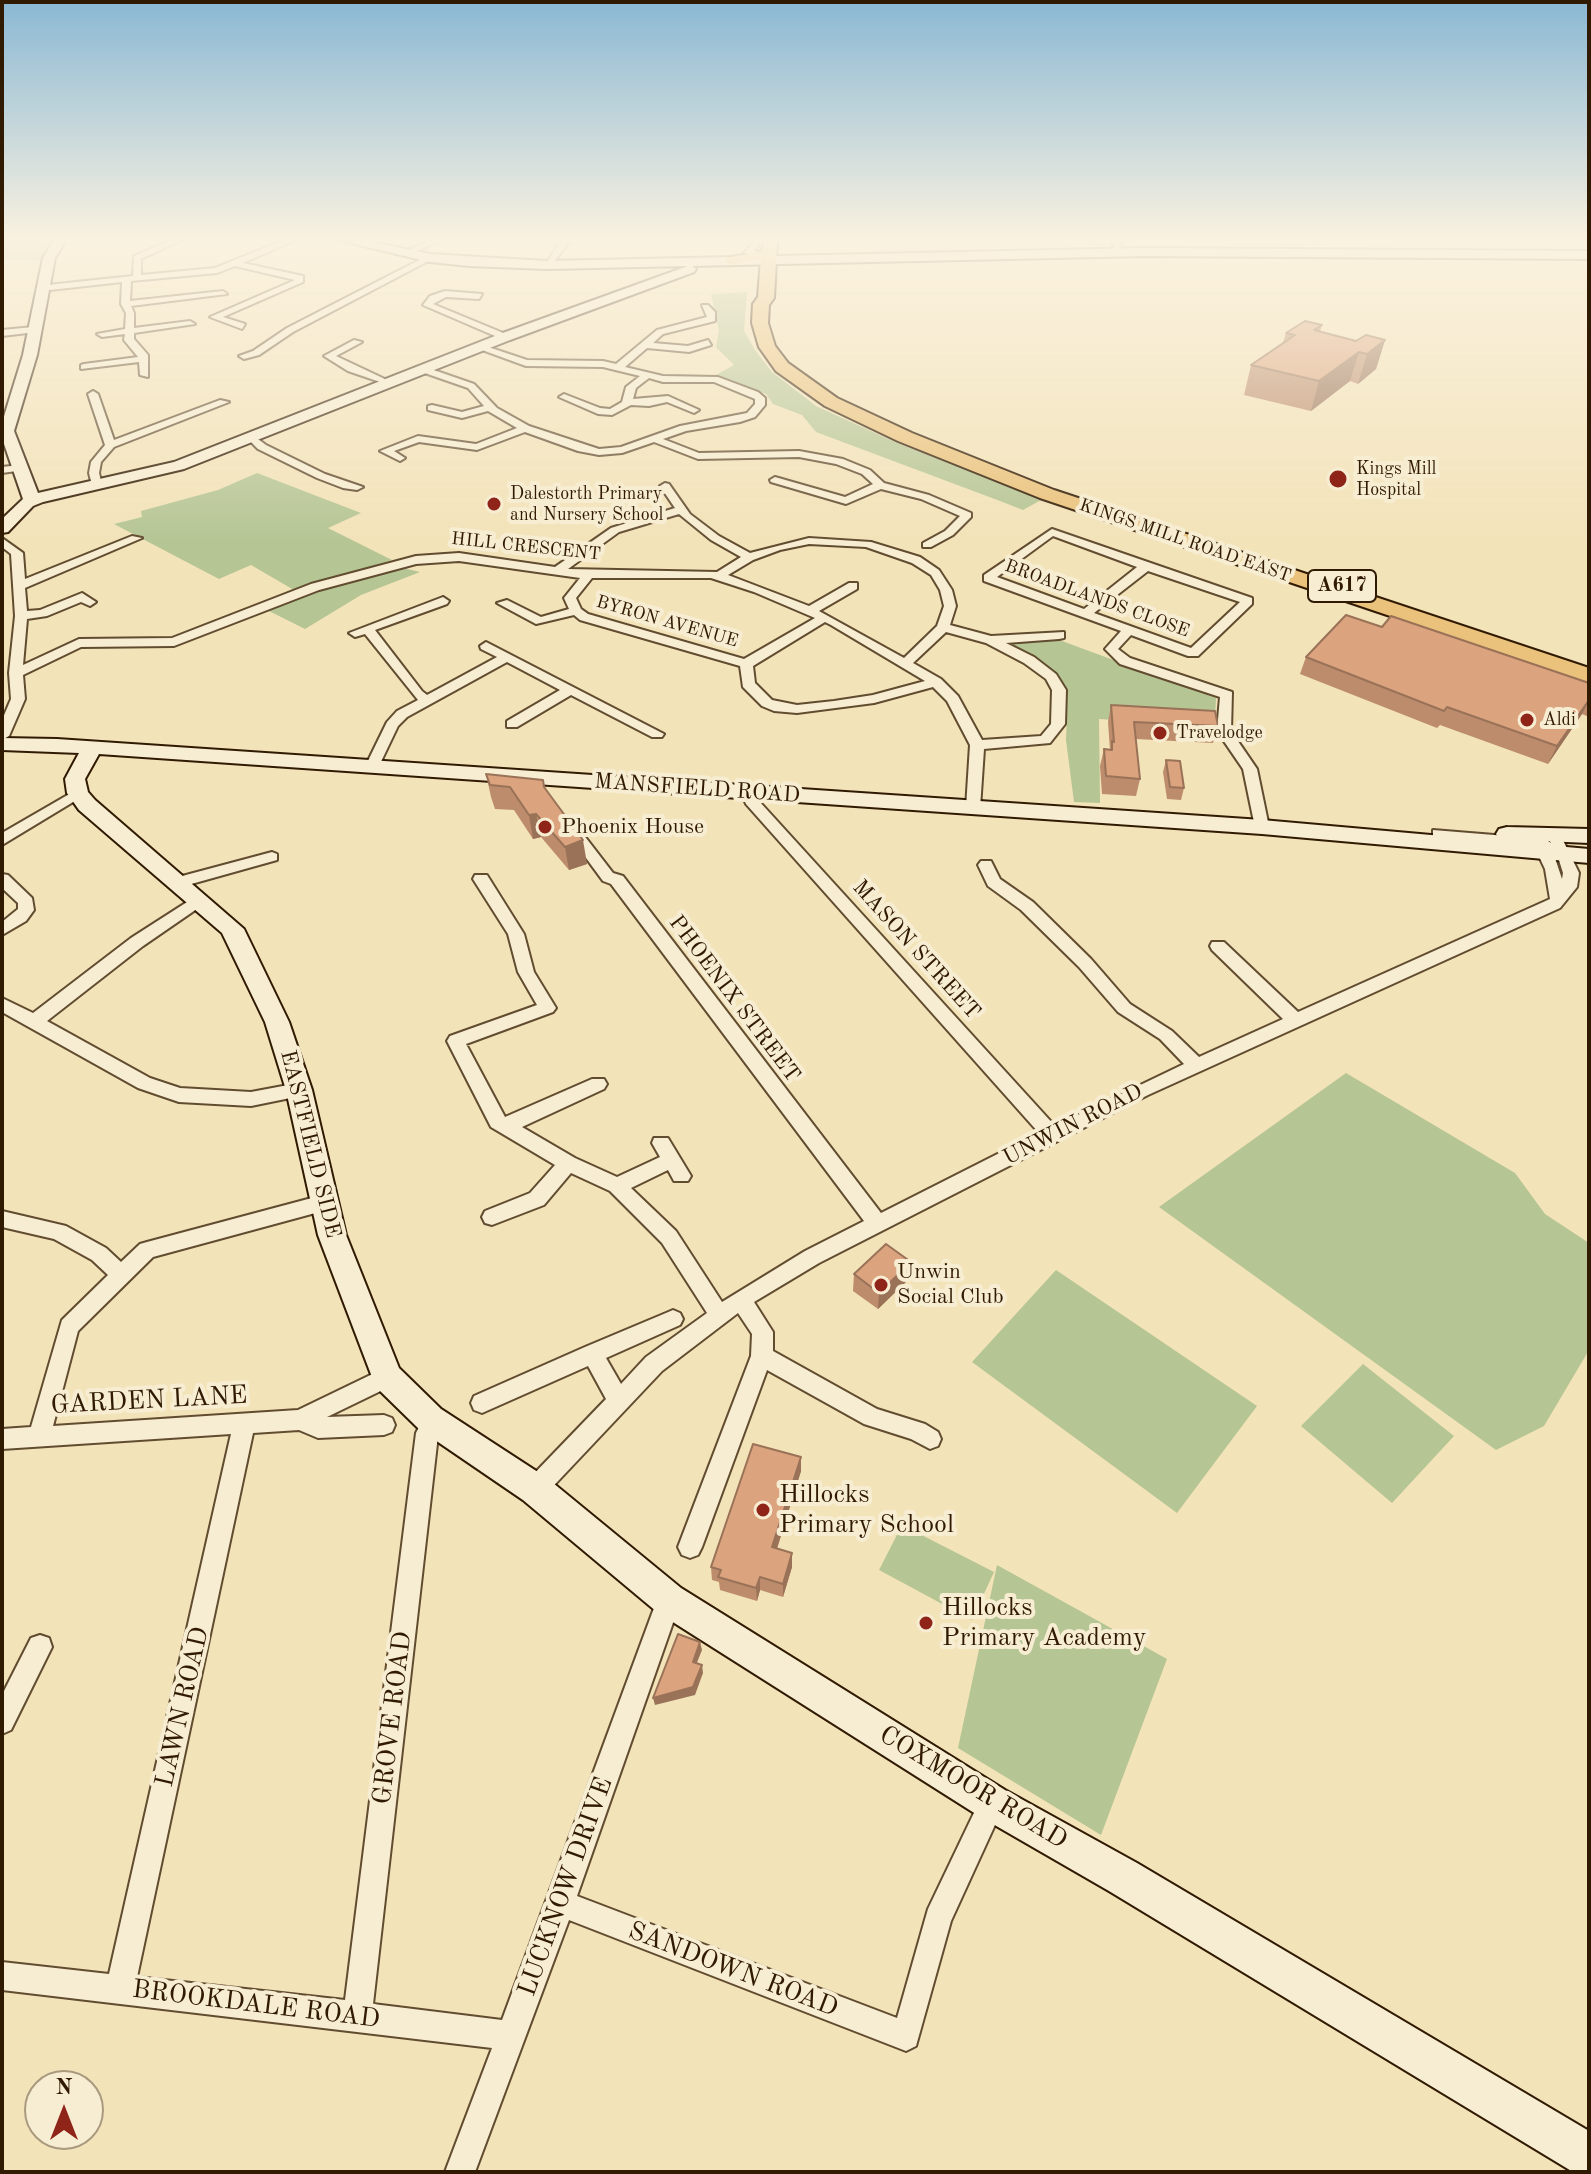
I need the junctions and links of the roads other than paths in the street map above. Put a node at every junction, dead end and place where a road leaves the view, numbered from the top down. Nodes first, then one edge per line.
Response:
1 (32, 340) edge
2 (130, 340) edge
3 (275, 340) edge
4 (496, 340) edge
5 (653, 340) edge
6 (765, 340) edge
7 (357, 342) dead end
8 (708, 343) dead end
9 (647, 345) junction
10 (479, 347) junction
11 (569, 349) dead end
12 (244, 356) dead end
13 (143, 359) junction
14 (565, 364) junction
15 (84, 367) dead end
16 (619, 367) junction
17 (422, 369) junction
18 (145, 375) dead end
19 (646, 376) junction
20 (386, 383) junction
21 (93, 394) dead end
22 (564, 397) dead end
23 (224, 402) dead end
24 (628, 402) junction
25 (491, 407) junction
26 (432, 408) dead end
27 (694, 410) dead end
28 (525, 428) junction
29 (5, 431) edge
30 (250, 436) junction
31 (652, 438) junction
32 (110, 445) junction
33 (400, 458) dead end
34 (966, 459) junction
35 (20, 468) junction
36 (2, 470) edge
37 (775, 480) dead end
38 (97, 485) junction
39 (343, 485) junction
40 (880, 485) junction
41 (665, 486) dead end
42 (357, 487) dead end
43 (324, 495) dead end
44 (32, 500) junction
45 (679, 510) junction
46 (7, 524) edge
47 (136, 538) dead end
48 (2, 541) edge
49 (927, 545) dead end
50 (749, 557) junction
51 (1146, 566) junction
52 (558, 571) junction
53 (589, 574) junction
54 (720, 575) junction
55 (21, 585) junction
56 (853, 586) dead end
57 (443, 601) dead end
58 (90, 602) dead end
59 (503, 603) dead end
60 (576, 611) junction
61 (810, 611) junction
62 (1085, 614) junction
63 (825, 617) junction
64 (20, 622) junction
65 (943, 627) junction
66 (1129, 630) junction
67 (2, 631) edge
68 (1059, 635) dead end
69 (991, 640) junction
70 (486, 646) dead end
71 (506, 657) junction
72 (907, 662) junction
73 (746, 664) junction
74 (1589, 667) edge
75 (1589, 676) edge
76 (17, 677) junction
77 (936, 682) junction
78 (2, 684) edge
79 (569, 690) junction
80 (427, 700) junction
81 (512, 724) dead end
82 (657, 734) dead end
83 (2, 736) edge
84 (2, 744) edge
85 (977, 745) junction
86 (92, 748) junction
87 (372, 767) junction
88 (78, 793) junction
89 (749, 794) junction
90 (973, 808) junction
91 (563, 818) edge
92 (1262, 827) junction
93 (1589, 836) edge
94 (1392, 837) junction
95 (2, 840) edge
96 (1548, 844) junction
97 (1589, 856) edge
98 (272, 857) dead end
99 (986, 865) dead end
100 (2, 879) edge
101 (481, 879) dead end
102 (177, 883) junction
103 (198, 900) junction
104 (2, 930) edge
105 (1218, 946) dead end
106 (2, 1004) edge
107 (1294, 1019) junction
108 (35, 1021) junction
109 (1195, 1064) junction
110 (598, 1084) dead end
111 (299, 1090) junction
112 (506, 1126) junction
113 (1052, 1135) junction
114 (671, 1159) dead end
115 (568, 1163) junction
116 (617, 1186) junction
117 (323, 1203) junction
118 (492, 1217) dead end
119 (2, 1219) edge
120 (876, 1222) junction
121 (120, 1274) junction
122 (740, 1300) junction
123 (719, 1315) junction
124 (673, 1319) dead end
125 (592, 1354) junction
126 (762, 1356) junction
127 (387, 1377) junction
128 (619, 1402) junction
129 (482, 1403) dead end
130 (300, 1420) junction
131 (433, 1422) junction
132 (244, 1425) junction
133 (384, 1425) dead end
134 (40, 1435) junction
135 (2, 1439) edge
136 (930, 1439) dead end
137 (535, 1489) junction
138 (690, 1547) dead end
139 (669, 1600) junction
140 (40, 1647) dead end
141 (2, 1721) edge
142 (992, 1803) junction
143 (561, 1903) junction
144 (2, 1976) edge
145 (120, 1989) junction
146 (357, 2016) junction
147 (510, 2036) junction
148 (1571, 2156) edge
149 (460, 2172) edge

1 - 29 street
2 - 13 street
3 - 12 street
4 - 10 street
5 - 9 street
6 - 34 highway, KINGS MILL ROAD EAST / A617
7 - 20 street
8 - 9 street
9 - 16 street
10 - 14 street
10 - 17 street
11 - 14 street
13 - 15 street
13 - 18 street
14 - 16 street
16 - 19 street
17 - 20 street
17 - 25 street
19 - 24 street
19 - 31 street
20 - 30 street
21 - 32 street
22 - 24 street
23 - 32 street
24 - 27 street
25 - 26 street
25 - 28 street
28 - 31 street
28 - 33 street
29 - 35 street
30 - 38 street
30 - 39 street
31 - 40 street
32 - 38 street
34 - 74 highway, KINGS MILL ROAD EAST / A617
34 - 75 highway, KINGS MILL ROAD EAST / A617
35 - 36 street
35 - 44 street
37 - 40 street
38 - 44 street
39 - 42 street
39 - 43 street
40 - 49 street
41 - 45 street
44 - 46 street
45 - 50 street
45 - 52 street
47 - 55 street
48 - 55 street
50 - 54 street
50 - 65 street
51 - 62 street
51 - 62 street, BROADLANDS CLOSE
51 - 66 street, BROADLANDS CLOSE
52 - 53 street, HILL CRESCENT
52 - 76 street, HILL CRESCENT
53 - 54 street, HILL CRESCENT
53 - 60 street, BYRON AVENUE
54 - 61 street, HILL CRESCENT
55 - 64 street
56 - 61 street
57 - 80 street
58 - 64 street
59 - 60 street
60 - 73 street, BYRON AVENUE
61 - 63 street, HILL CRESCENT
62 - 66 street, BROADLANDS CLOSE
63 - 72 street, HILL CRESCENT
63 - 73 street
64 - 67 street
64 - 76 street
65 - 69 street
65 - 72 street
66 - 92 street
68 - 69 street
69 - 85 street
70 - 71 street
71 - 79 street
71 - 80 street
72 - 77 street, HILL CRESCENT
73 - 77 street
76 - 78 street, HILL CRESCENT
76 - 83 street
77 - 85 street, HILL CRESCENT
79 - 81 street
79 - 82 street
80 - 87 street
84 - 86 street, MANSFIELD ROAD
85 - 90 street
86 - 87 street, MANSFIELD ROAD
86 - 88 street
87 - 89 street, MANSFIELD ROAD
88 - 95 street
88 - 102 street, EASTFIELD SIDE
89 - 90 street, MANSFIELD ROAD
89 - 113 street, MASON STREET
90 - 92 street, MANSFIELD ROAD
91 - 120 street, PHOENIX STREET
92 - 94 street, MANSFIELD ROAD
93 - 96 street, MANSFIELD ROAD
94 - 96 street, MANSFIELD ROAD
94 - 96 street, MANSFIELD ROAD
96 - 97 street, MANSFIELD ROAD
96 - 107 street, UNWIN ROAD
98 - 102 street
99 - 109 street
100 - 104 street
101 - 112 street
102 - 103 street, EASTFIELD SIDE
103 - 108 street
103 - 111 street, EASTFIELD SIDE
105 - 107 street
106 - 108 street
107 - 109 street, UNWIN ROAD
108 - 111 street
109 - 113 street, UNWIN ROAD
110 - 112 street
111 - 117 street, EASTFIELD SIDE
112 - 115 street
113 - 120 street, UNWIN ROAD
114 - 116 street
115 - 116 street
115 - 118 street
116 - 123 street
117 - 121 street
117 - 127 street, EASTFIELD SIDE
119 - 121 street
120 - 122 street, UNWIN ROAD
121 - 134 street
122 - 123 street, UNWIN ROAD
122 - 126 street
123 - 128 street, UNWIN ROAD
124 - 125 street
125 - 128 street
125 - 129 street
126 - 136 street
126 - 138 street
127 - 130 street, GARDEN LANE
127 - 131 street, COXMOOR ROAD
128 - 137 street, UNWIN ROAD
130 - 132 street, GARDEN LANE
130 - 133 street, GARDEN LANE
131 - 137 street, COXMOOR ROAD
131 - 146 street, GROVE ROAD
132 - 134 street, GARDEN LANE
132 - 145 street, LAWN ROAD
134 - 135 street, GARDEN LANE
137 - 139 street, COXMOOR ROAD
139 - 142 street, COXMOOR ROAD
139 - 143 street, LUCKNOW DRIVE
140 - 141 street
142 - 143 street, SANDOWN ROAD
142 - 148 street, COXMOOR ROAD
143 - 147 street, LUCKNOW DRIVE
144 - 145 street, BROOKDALE ROAD
145 - 146 street, BROOKDALE ROAD
146 - 147 street, BROOKDALE ROAD
147 - 149 street, LUCKNOW DRIVE

